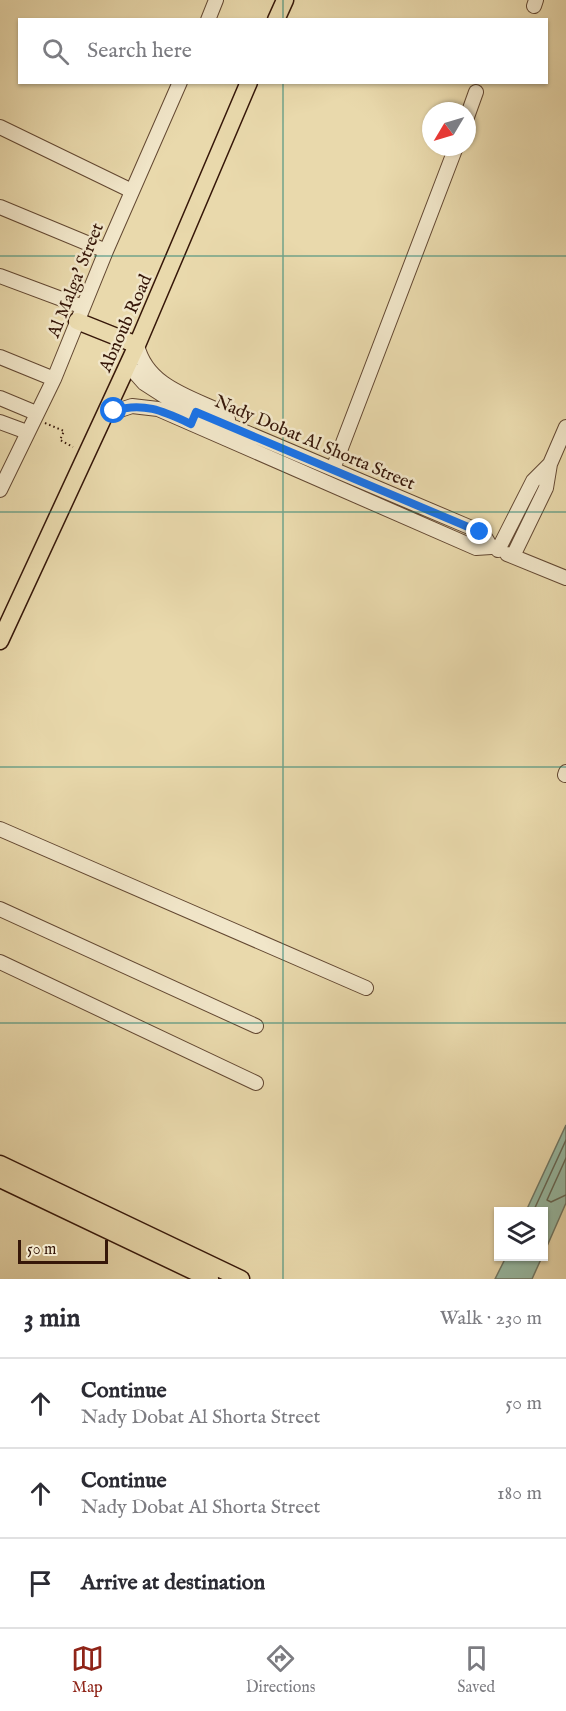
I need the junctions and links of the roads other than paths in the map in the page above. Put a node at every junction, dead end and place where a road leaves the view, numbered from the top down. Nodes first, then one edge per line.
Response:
1 (216, 0) edge
2 (285, 0) edge
3 (209, 18) edge
4 (277, 18) edge
5 (179, 84) edge
6 (248, 84) edge
7 (476, 92) dead end
8 (472, 102) edge
9 (0, 127) edge
10 (453, 156) edge
11 (132, 191) junction
12 (0, 207) edge
13 (106, 251) junction
14 (0, 276) edge
15 (82, 318) junction
16 (137, 345) junction
17 (0, 357) edge
18 (128, 365) junction
19 (54, 379) junction
20 (0, 398) edge
21 (105, 415) junction
22 (40, 418) junction
23 (194, 418) junction
24 (0, 422) edge
25 (227, 425) junction
26 (566, 427) edge
27 (27, 432) junction
28 (550, 464) junction
29 (333, 470) junction
30 (0, 490) edge
31 (495, 548) junction
32 (513, 556) junction
33 (566, 578) edge
34 (0, 641) edge
35 (0, 829) edge
36 (0, 909) edge
37 (0, 962) edge
38 (366, 988) dead end
39 (256, 1026) dead end
40 (256, 1083) dead end
41 (0, 1164) edge
42 (0, 1179) edge
43 (210, 1279) edge
44 (241, 1279) edge

1 - 3 street
2 - 4 main road
5 - 11 street, Al Malga' Street
6 - 16 main road, Abnoub Road
7 - 8 street
9 - 11 street
10 - 29 street
11 - 13 street, Al Malga' Street
12 - 13 street
13 - 15 street, Al Malga' Street
14 - 15 street
15 - 16 main road
15 - 19 street, Al Malga' Street
16 - 18 main road, Abnoub Road
16 - 25 street
17 - 19 street
18 - 21 main road, Abnoub Road
18 - 23 street, Nady Dobat Al Shorta Street
19 - 22 street, Al Malga' Street
20 - 22 street
21 - 23 street, Nady Dobat Al Shorta Street
21 - 34 main road, Abnoub Road
22 - 27 street, Al Malga' Street
23 - 25 street, Nady Dobat Al Shorta Street
23 - 31 street, Nady Dobat Al Shorta Street
24 - 27 street
25 - 29 street, Nady Dobat Al Shorta Street
26 - 28 street
27 - 30 street, Al Malga' Street
28 - 31 street
28 - 32 street
29 - 31 street, Nady Dobat Al Shorta Street
31 - 32 street, Nady Dobat Al Shorta Street
32 - 33 street, Nady Dobat Al Shorta Street
35 - 38 street
36 - 39 street
37 - 40 street
41 - 44 main road
42 - 43 main road

